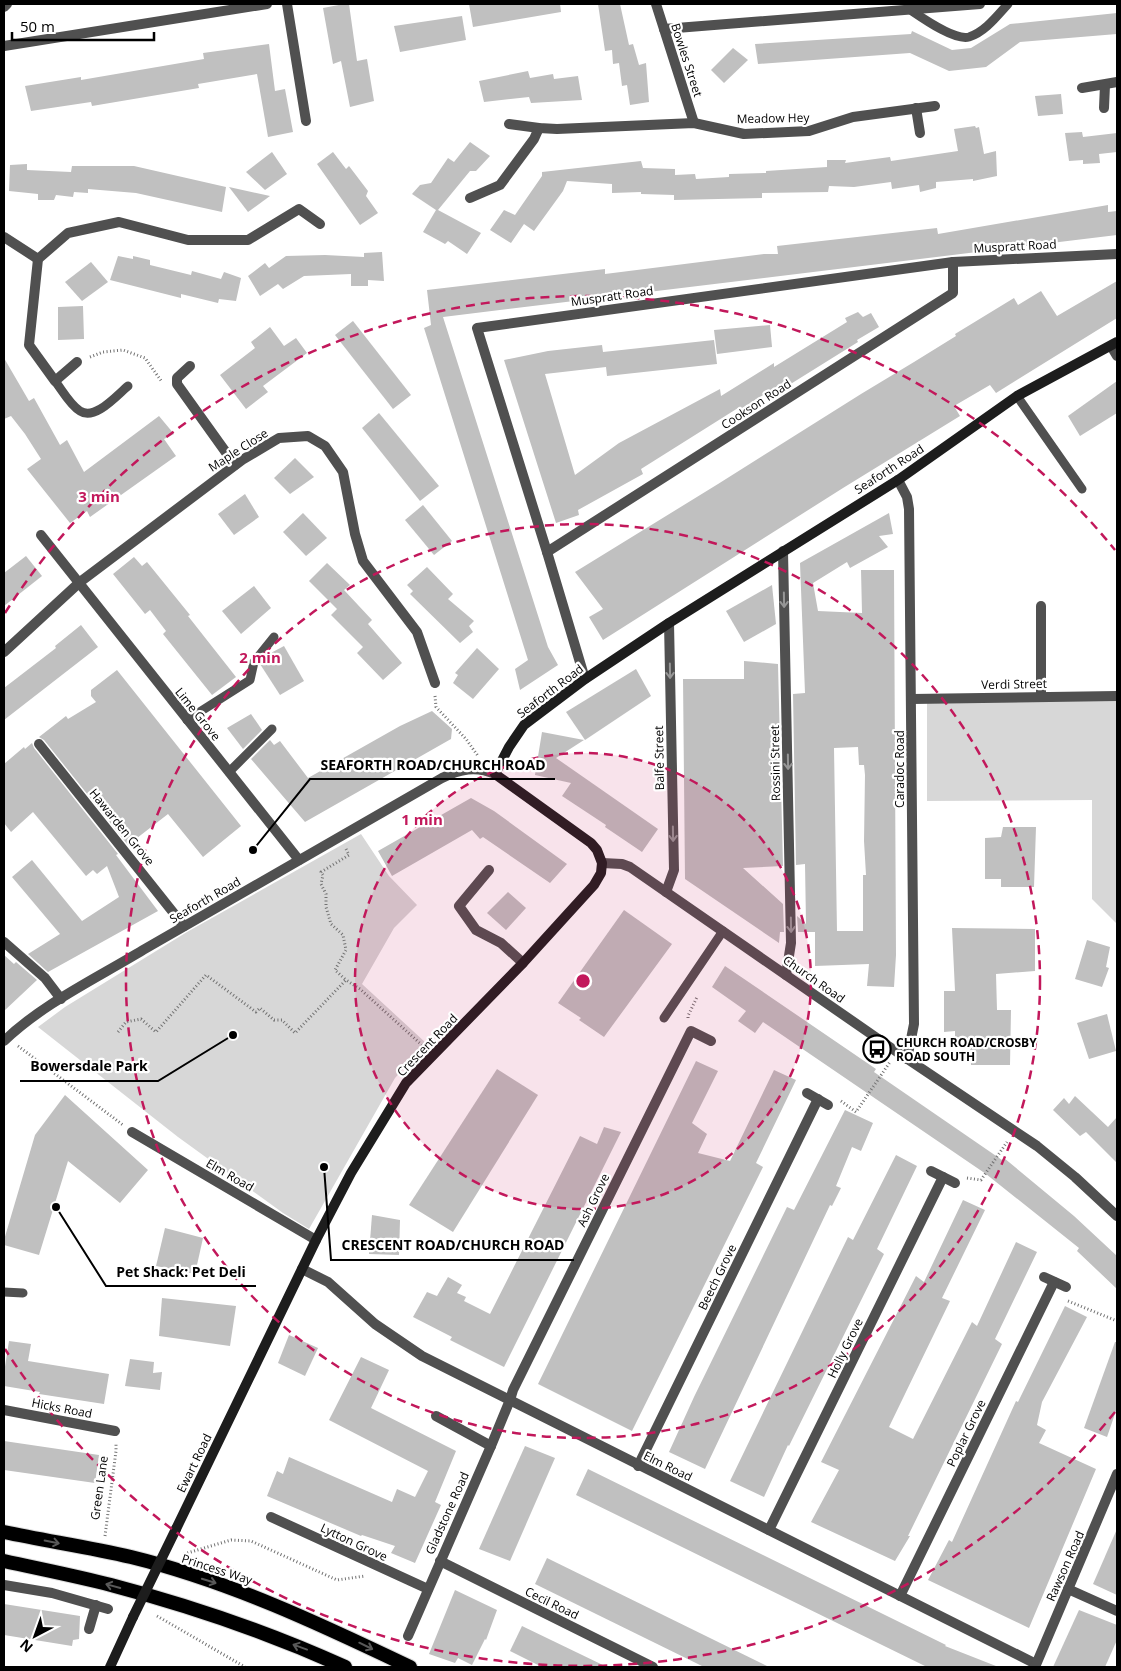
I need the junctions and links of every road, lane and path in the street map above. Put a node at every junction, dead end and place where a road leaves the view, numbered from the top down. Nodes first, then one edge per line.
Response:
1 (7, 4) edge
2 (267, 4) edge
3 (287, 4) edge
4 (656, 4) edge
5 (980, 4) edge
6 (1008, 4) edge
7 (4, 7) edge
8 (909, 9) junction
9 (664, 29) junction
10 (4, 46) edge
11 (1117, 82) edge
12 (1105, 85) junction
13 (1082, 88) dead end
14 (936, 106) dead end
15 (916, 108) junction
16 (1104, 108) dead end
17 (306, 120) dead end
18 (509, 124) dead end
19 (694, 124) junction
20 (539, 128) junction
21 (920, 133) dead end
22 (470, 198) dead end
23 (320, 224) dead end
24 (4, 237) edge
25 (1117, 254) edge
26 (38, 259) junction
27 (953, 262) junction
28 (1114, 344) edge
29 (1117, 356) edge
30 (76, 362) joint
31 (190, 366) dead end
32 (55, 381) junction
33 (128, 386) dead end
34 (166, 388) dead end
35 (1017, 396) junction
36 (235, 465) junction
37 (898, 480) junction
38 (1082, 489) dead end
39 (41, 535) dead end
40 (783, 551) junction
41 (547, 552) junction
42 (80, 582) junction
43 (1041, 606) dead end
44 (669, 623) junction
45 (274, 637) dead end
46 (4, 652) edge
47 (585, 679) junction
48 (435, 683) joint
49 (1040, 696) junction
50 (1117, 696) edge
51 (912, 699) junction
52 (187, 720) junction
53 (272, 729) dead end
54 (39, 744) dead end
55 (229, 772) junction
56 (491, 773) junction
57 (339, 837) junction
58 (299, 860) junction
59 (602, 863) junction
60 (489, 870) dead end
61 (666, 892) junction
62 (184, 926) junction
63 (723, 931) junction
64 (4, 942) edge
65 (523, 963) junction
66 (786, 975) junction
67 (346, 980) junction
68 (61, 999) junction
69 (664, 1018) dead end
70 (118, 1032) dead end
71 (6, 1040) edge
72 (711, 1041) dead end
73 (897, 1052) junction
74 (434, 1054) junction
75 (907, 1059) junction
76 (807, 1093) dead end
77 (818, 1099) junction
78 (828, 1105) joint
79 (1015, 1130) junction
80 (132, 1132) joint
81 (931, 1171) dead end
82 (943, 1177) junction
83 (955, 1182) joint
84 (1117, 1216) edge
85 (316, 1240) junction
86 (302, 1269) junction
87 (1044, 1277) dead end
88 (1052, 1286) junction
89 (1066, 1287) dead end
90 (4, 1292) edge
91 (24, 1293) dead end
92 (1117, 1321) edge
93 (510, 1400) junction
94 (4, 1410) edge
95 (436, 1416) dead end
96 (115, 1431) joint
97 (491, 1446) junction
98 (638, 1466) junction
99 (1117, 1474) edge
100 (271, 1518) dead end
101 (769, 1530) junction
102 (4, 1532) edge
103 (113, 1537) dead end
104 (185, 1554) dead end
105 (4, 1561) edge
106 (440, 1562) junction
107 (373, 1564) junction
108 (4, 1585) edge
109 (428, 1589) junction
110 (1068, 1589) junction
111 (900, 1596) junction
112 (96, 1605) junction
113 (108, 1609) dead end
114 (1117, 1611) edge
115 (148, 1613) dead end
116 (89, 1629) dead end
117 (408, 1636) dead end
118 (1036, 1666) edge
119 (110, 1667) edge
120 (245, 1667) edge
121 (345, 1667) edge
122 (410, 1667) edge
123 (653, 1667) edge

1 - 7 street
2 - 10 street
3 - 17 street
4 - 9 street, Bowles Street
5 - 8 street
6 - 8 lane
8 - 9 street
9 - 19 street, Bowles Street
11 - 12 street
12 - 13 street
12 - 16 street
14 - 15 street, Meadow Hey
15 - 19 street, Meadow Hey
15 - 21 street
18 - 20 street, Meadow Hey
19 - 20 street, Meadow Hey
20 - 22 street
23 - 26 street
24 - 26 street
25 - 27 street, Muspratt Road
26 - 32 street
27 - 41 street, Cookson Road
27 - 41 street, Muspratt Road
28 - 29 street
28 - 35 main road, Seaforth Road
30 - 32 street
30 - 34 path
31 - 36 street
32 - 33 lane
35 - 37 main road, Seaforth Road
35 - 38 lane
36 - 42 street, Maple Close
36 - 48 street, Maple Close
37 - 40 main road, Seaforth Road
37 - 51 street, Caradoc Road
39 - 42 street, Lime Grove
40 - 44 main road, Seaforth Road
40 -> 66 street, Rossini Street
41 - 47 street, Muspratt Road
42 - 46 street
42 - 52 street, Lime Grove
43 - 49 street
44 - 47 main road, Seaforth Road
44 -> 61 street, Balfe Street
45 - 52 lane
47 - 56 main road, Seaforth Road
48 - 56 path
49 - 50 street, Verdi Street
49 - 51 street, Verdi Street
51 - 75 street, Caradoc Road
52 - 55 street, Lime Grove
53 - 55 lane
54 - 62 street, Hawarden Grove
55 - 58 street, Lime Grove
56 - 57 street, Seaforth Road
56 - 59 main road
57 - 58 street, Seaforth Road
57 - 67 path
58 - 62 street, Seaforth Road
59 - 61 street, Church Road
59 - 65 main road, Crescent Road
60 - 65 street
61 - 63 street, Church Road
62 - 68 street, Seaforth Road
63 - 66 street, Church Road
63 - 69 lane
64 - 68 street
65 - 74 main road, Crescent Road
66 - 73 street, Church Road
67 - 70 path
67 - 74 path
68 - 71 street, Seaforth Road
71 - 80 path
72 - 93 street, Ash Grove
73 - 75 street, Church Road
73 - 78 path
74 - 85 main road, Crescent Road
75 - 79 street, Church Road
76 - 77 street
77 - 78 street
77 - 98 street, Beech Grove
79 - 83 path
79 - 84 street, Church Road
80 - 85 street, Elm Road
81 - 82 street
82 - 83 street
82 - 101 street, Holly Grove
85 - 86 main road, Crescent Road
86 - 93 street, Elm Road
86 - 119 main road, Ewart Road, bridge
87 - 88 street
88 - 89 street
88 - 92 path
88 - 111 street, Poplar Grove
90 - 91 lane
93 - 97 street, Gladstone Road
93 - 98 street, Elm Road
94 - 96 street, Hicks Road
95 - 97 street
96 - 103 path, Green Lane
97 - 106 street, Gladstone Road
98 - 101 street, Elm Road
99 - 110 street, Rawson Road
100 - 107 street, Lytton Grove
101 - 111 street, Elm Road
102 -> 122 highway, Princess Way
104 - 107 path
121 -> 105 highway
106 - 109 street, Gladstone Road
106 - 123 street, Cecil Road
107 - 109 street, Lytton Grove
108 - 112 street
109 - 117 street, Gladstone Road
110 - 114 street
110 - 118 street, Rawson Road
111 - 118 street, Elm Road
112 - 113 street
112 - 116 street
115 - 120 path

